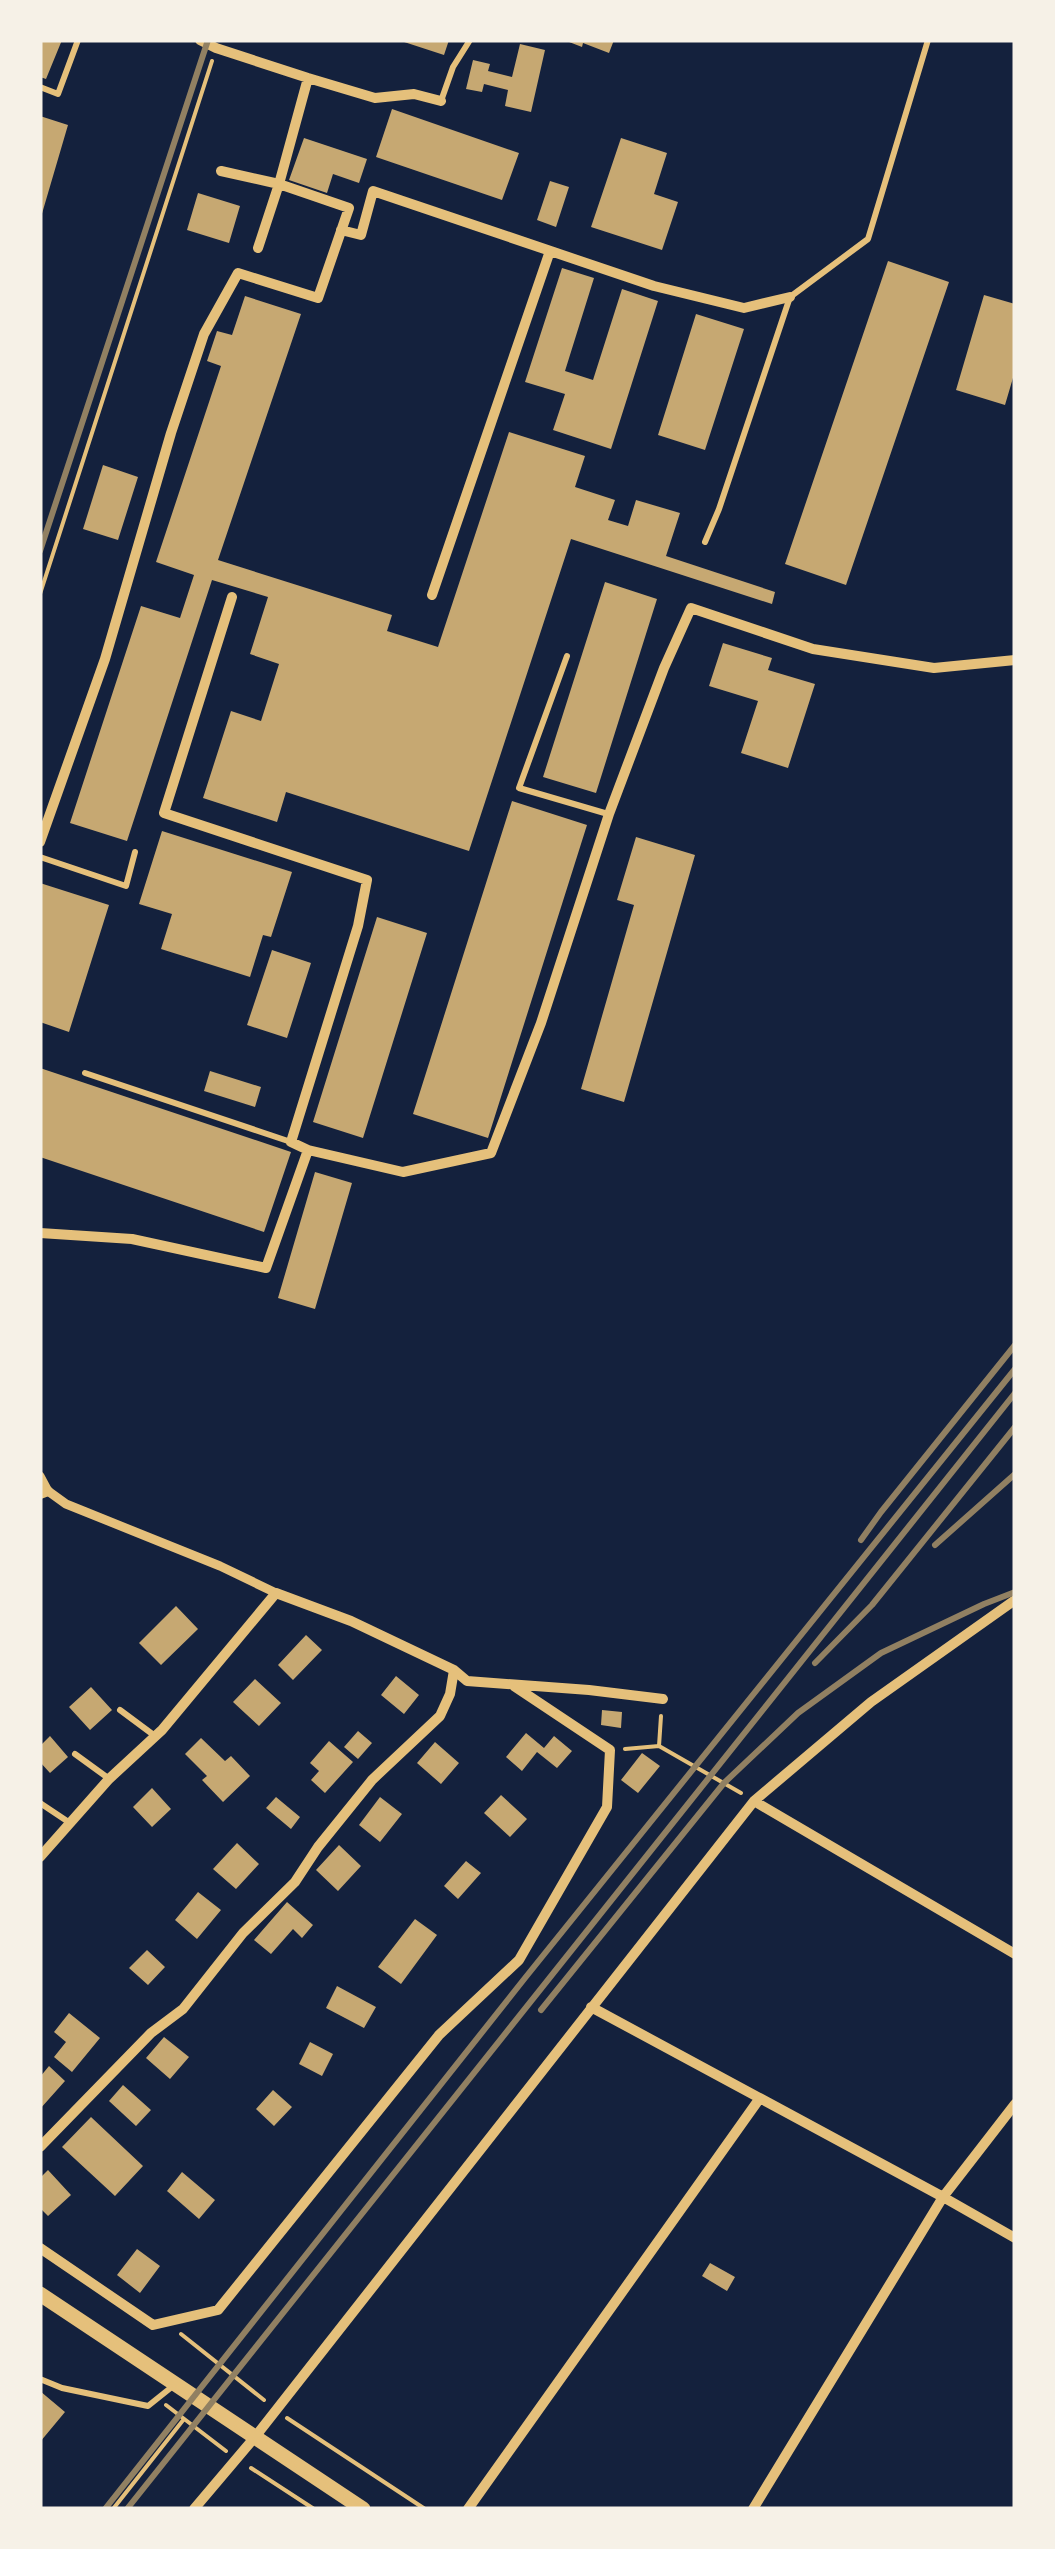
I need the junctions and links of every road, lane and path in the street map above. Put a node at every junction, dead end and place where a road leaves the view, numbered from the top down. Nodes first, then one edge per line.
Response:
1 (78, 40) edge
2 (200, 40) edge
3 (470, 40) edge
4 (928, 40) edge
5 (216, 48) junction
6 (308, 78) junction
7 (40, 87) edge
8 (442, 100) joint
9 (221, 171) dead end
10 (279, 184) junction
11 (341, 230) junction
12 (258, 248) dead end
13 (550, 251) junction
14 (790, 297) junction
15 (706, 542) dead end
16 (40, 594) edge
17 (432, 595) dead end
18 (232, 597) dead end
19 (568, 656) dead end
20 (1015, 660) edge
21 (609, 814) junction
22 (40, 842) edge
23 (135, 852) dead end
24 (40, 857) edge
25 (85, 1073) dead end
26 (291, 1142) junction
27 (308, 1150) junction
28 (40, 1233) edge
29 (40, 1476) edge
30 (44, 1492) edge
31 (276, 1593) junction
32 (1015, 1600) edge
33 (454, 1670) junction
34 (514, 1686) junction
35 (662, 1699) joint
36 (120, 1710) dead end
37 (155, 1736) junction
38 (658, 1746) junction
39 (610, 1750) junction
40 (75, 1754) dead end
41 (109, 1779) junction
42 (754, 1800) junction
43 (40, 1803) edge
44 (70, 1823) junction
45 (40, 1857) edge
46 (1015, 1954) edge
47 (591, 2007) junction
48 (760, 2098) junction
49 (1015, 2104) edge
50 (40, 2146) edge
51 (943, 2197) junction
52 (1015, 2238) edge
53 (40, 2248) edge
54 (40, 2294) edge
55 (166, 2322) junction
56 (40, 2379) edge
57 (176, 2384) junction
58 (277, 2410) junction
59 (184, 2419) dead end
60 (255, 2437) junction
61 (113, 2509) edge
62 (194, 2509) edge
63 (362, 2509) edge
64 (425, 2509) edge
65 (468, 2509) edge
66 (753, 2509) edge

1 - 7 lane
2 - 5 street
3 - 8 lane
4 - 14 lane
5 - 6 street
5 - 16 path
6 - 8 street
6 - 10 street
9 - 10 street
10 - 11 street
10 - 12 street
11 - 13 street
11 - 22 street
13 - 14 street
13 - 17 street
14 - 15 lane
18 - 26 street
19 - 21 lane
20 - 21 street
21 - 27 street
23 - 24 lane
25 - 26 lane
26 - 27 street
27 - 28 street
29 - 30 street
30 - 31 street
31 - 33 street
31 - 37 street
32 - 42 street
33 - 34 street
33 - 50 street
34 - 35 street
34 - 39 street
35 - 38 path
36 - 37 lane
37 - 41 street
38 - 39 path
38 - 42 path
39 - 55 street
40 - 41 lane
41 - 44 street
42 - 46 street
42 - 47 street
43 - 44 lane
44 - 45 street
47 - 48 street
47 - 58 street
48 - 51 street
48 - 65 street
49 - 51 street
51 - 52 street
51 - 66 street
53 - 55 street
54 - 57 main road
55 - 58 path
56 - 57 lane
57 - 60 main road
58 - 60 street
58 - 64 path
59 - 61 path
60 - 62 street
60 - 63 main road

